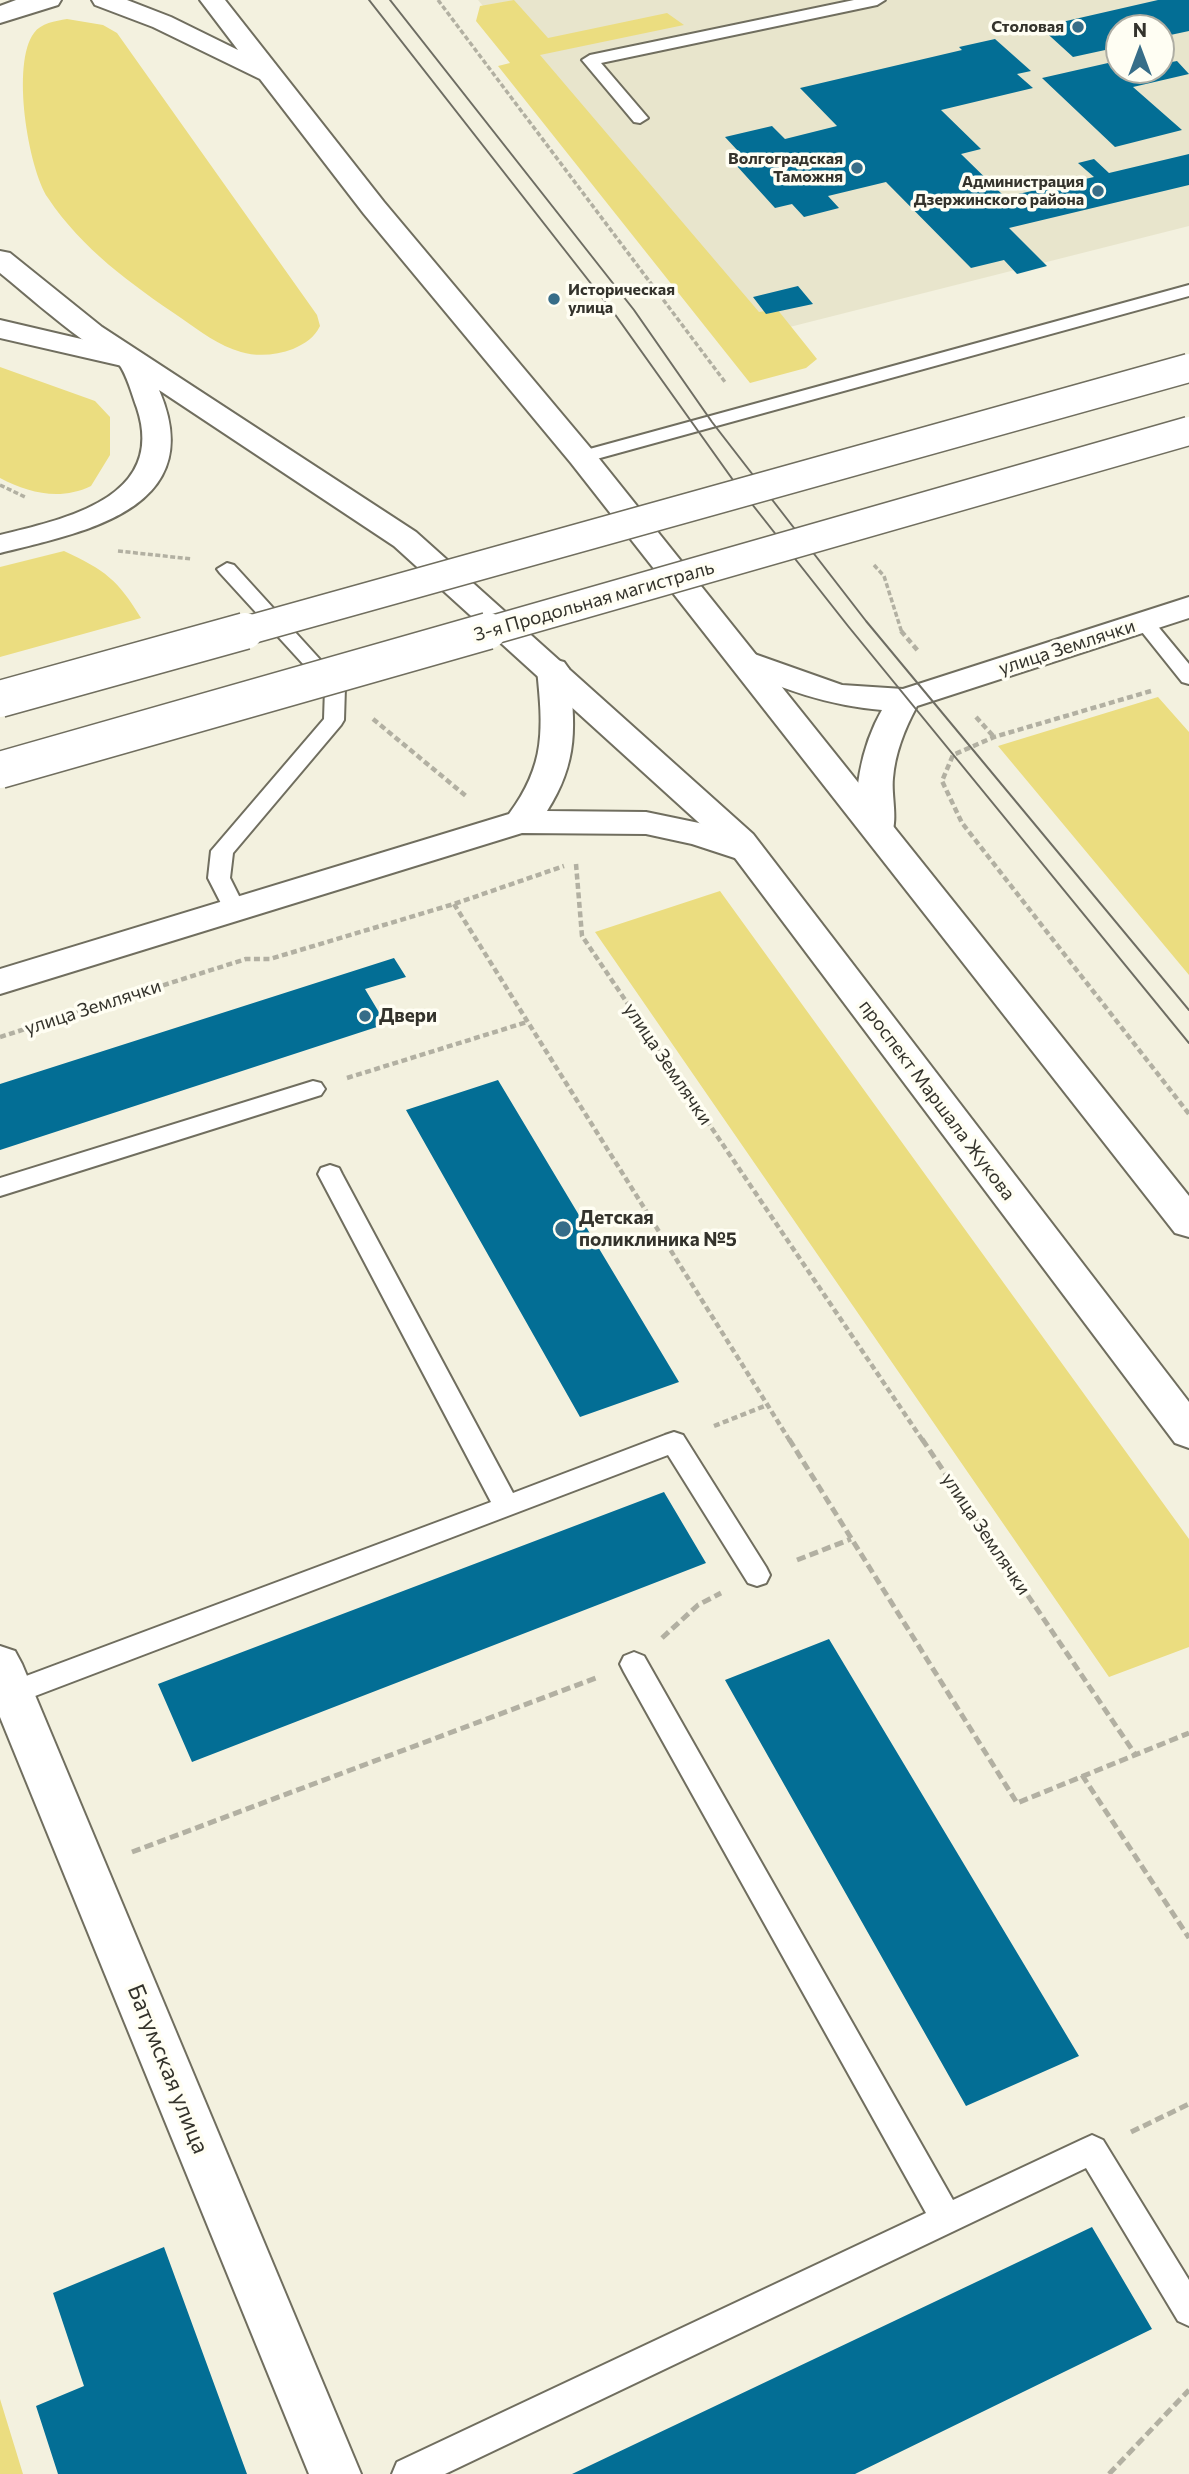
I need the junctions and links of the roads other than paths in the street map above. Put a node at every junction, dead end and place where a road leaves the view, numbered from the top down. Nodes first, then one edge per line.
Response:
1 (50, 0) edge
2 (104, 0) edge
3 (212, 0) edge
4 (877, 0) edge
5 (0, 15) edge
6 (268, 75) junction
7 (640, 118) dead end
8 (0, 259) edge
9 (1189, 290) edge
10 (0, 328) edge
11 (131, 359) junction
12 (1189, 368) edge
13 (1189, 432) edge
14 (582, 457) junction
15 (0, 544) edge
16 (227, 569) road end
17 (1189, 607) edge
18 (1144, 622) junction
19 (743, 660) junction
20 (553, 669) junction
21 (1189, 677) edge
22 (0, 699) edge
23 (905, 699) junction
24 (0, 770) edge
25 (521, 822) junction
26 (878, 829) junction
27 (747, 851) junction
28 (235, 909) junction
29 (0, 982) edge
30 (313, 1088) road end
31 (330, 1174) dead end
32 (0, 1187) edge
33 (1189, 1223) edge
34 (1189, 1432) edge
35 (507, 1507) junction
36 (757, 1575) dead end
37 (634, 1664) road end
38 (6, 1678) edge
39 (946, 2219) junction
40 (1189, 2310) edge
41 (335, 2474) edge
42 (409, 2474) edge

1 - 5 main road
2 - 6 main road
3 - 6 main road
4 - 7 lane
6 - 14 main road
8 - 11 main road
9 - 14 lane
10 - 11 main road
11 - 15 main road
11 - 20 main road
12 - 22 main road, bridge
13 - 24 main road, 3-я Продольная магистраль, bridge
14 - 19 main road
16 - 28 lane
17 - 18 main road, улица Землячки
18 - 21 lane
18 - 23 main road, улица Землячки
19 - 23 main road, улица Землячки
19 - 26 main road
20 - 25 main road
20 - 27 main road, проспект Маршала Жукова
23 - 26 main road
25 - 27 main road
25 - 28 main road
26 - 33 main road
27 - 34 main road, проспект Маршала Жукова
28 - 29 main road
30 - 32 lane
31 - 35 lane
35 - 36 lane
35 - 38 lane
37 - 39 lane
38 - 41 main road, Батумская улица
39 - 40 lane
39 - 42 lane

